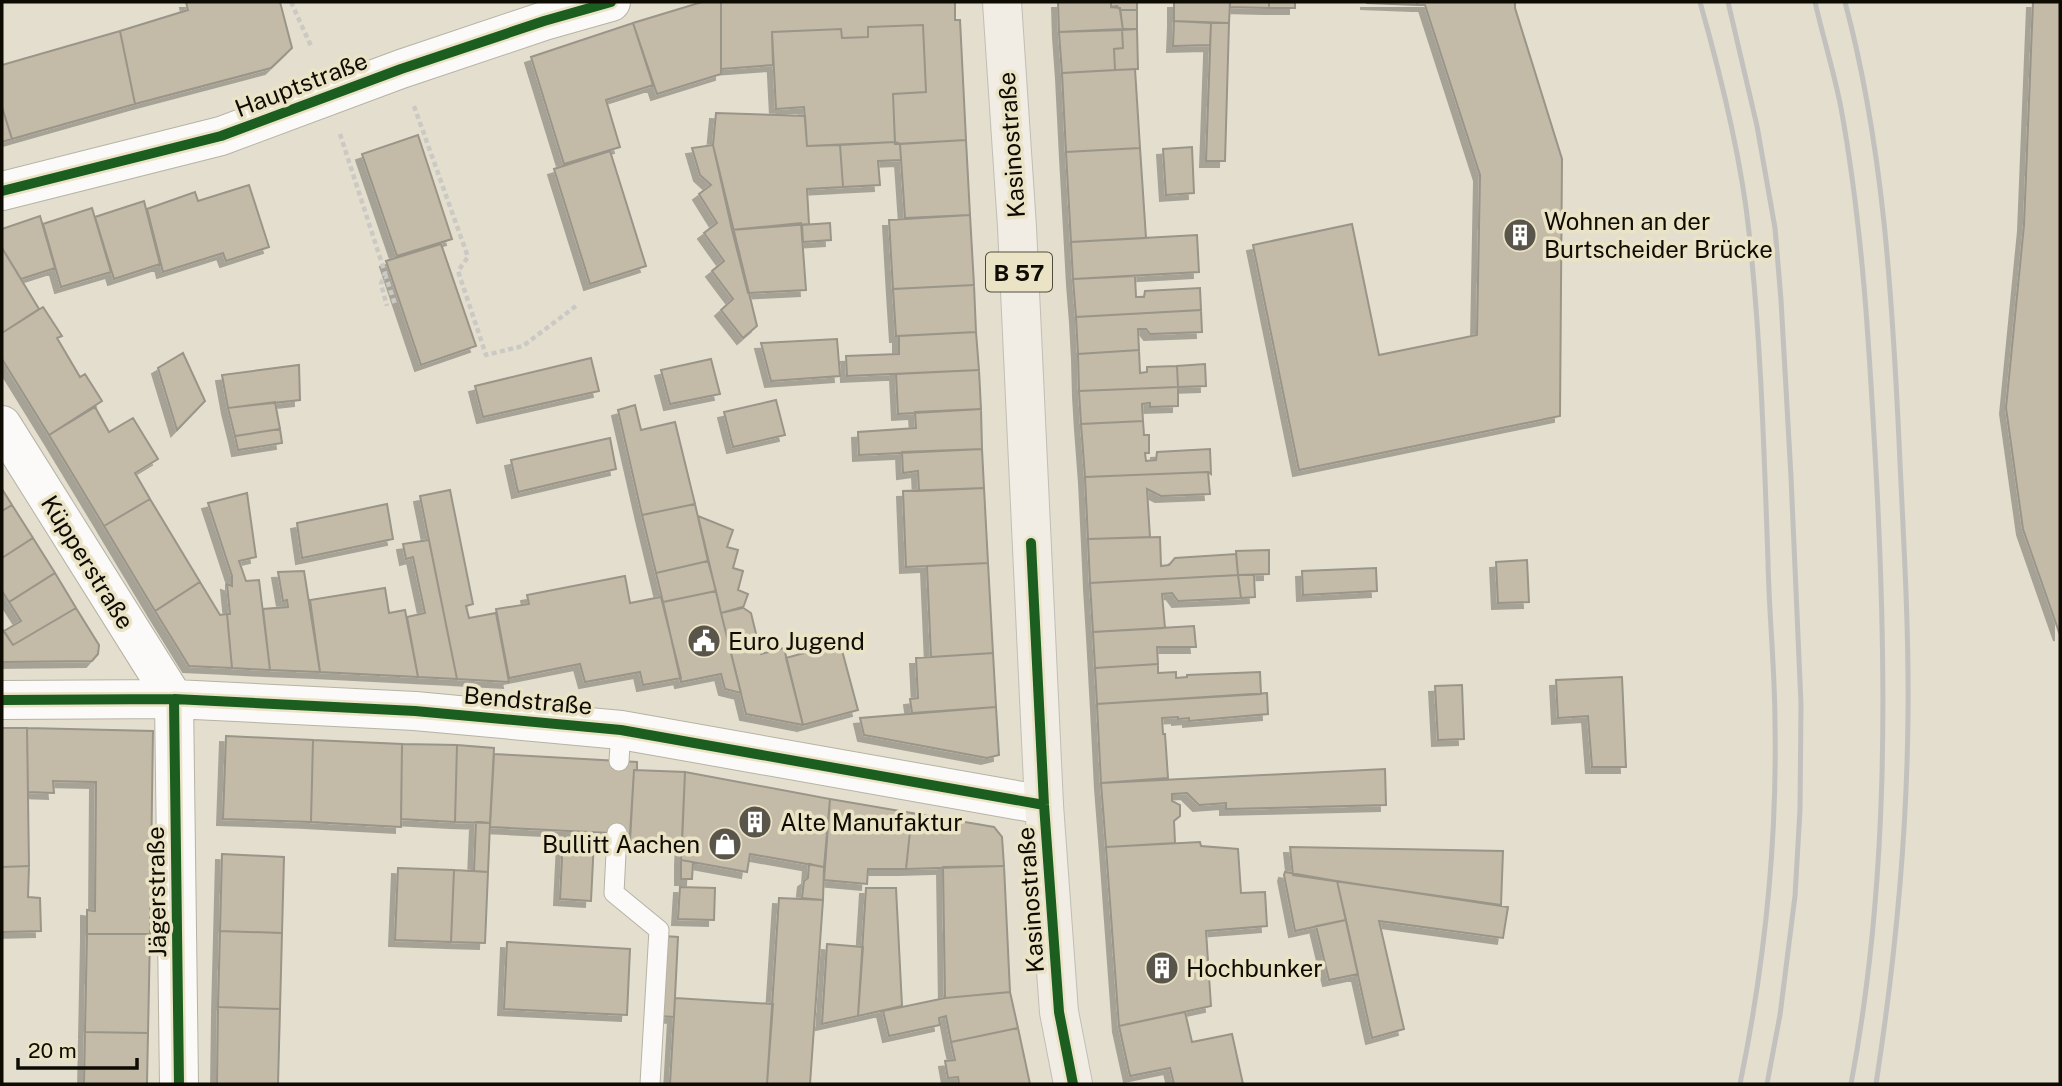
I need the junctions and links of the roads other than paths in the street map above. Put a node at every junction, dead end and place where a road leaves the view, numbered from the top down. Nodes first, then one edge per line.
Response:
1 (611, 2) edge
2 (1002, 2) edge
3 (540, 12) edge
4 (2, 191) edge
5 (2, 425) edge
6 (174, 699) junction
7 (2, 700) edge
8 (1044, 805) junction
9 (617, 833) dead end
10 (179, 1084) edge
11 (650, 1084) edge
12 (1073, 1084) edge

1 - 3 street, Hauptstraße
2 - 8 main road, Kasinostraße / B 57
3 - 4 street, Hauptstraße
5 - 6 street, Küpperstraße
6 - 7 street, Bendstraße
6 - 8 street, Bendstraße
6 - 10 street, Jägerstraße
8 - 12 main road, Kasinostraße / B 57
9 - 11 lane

